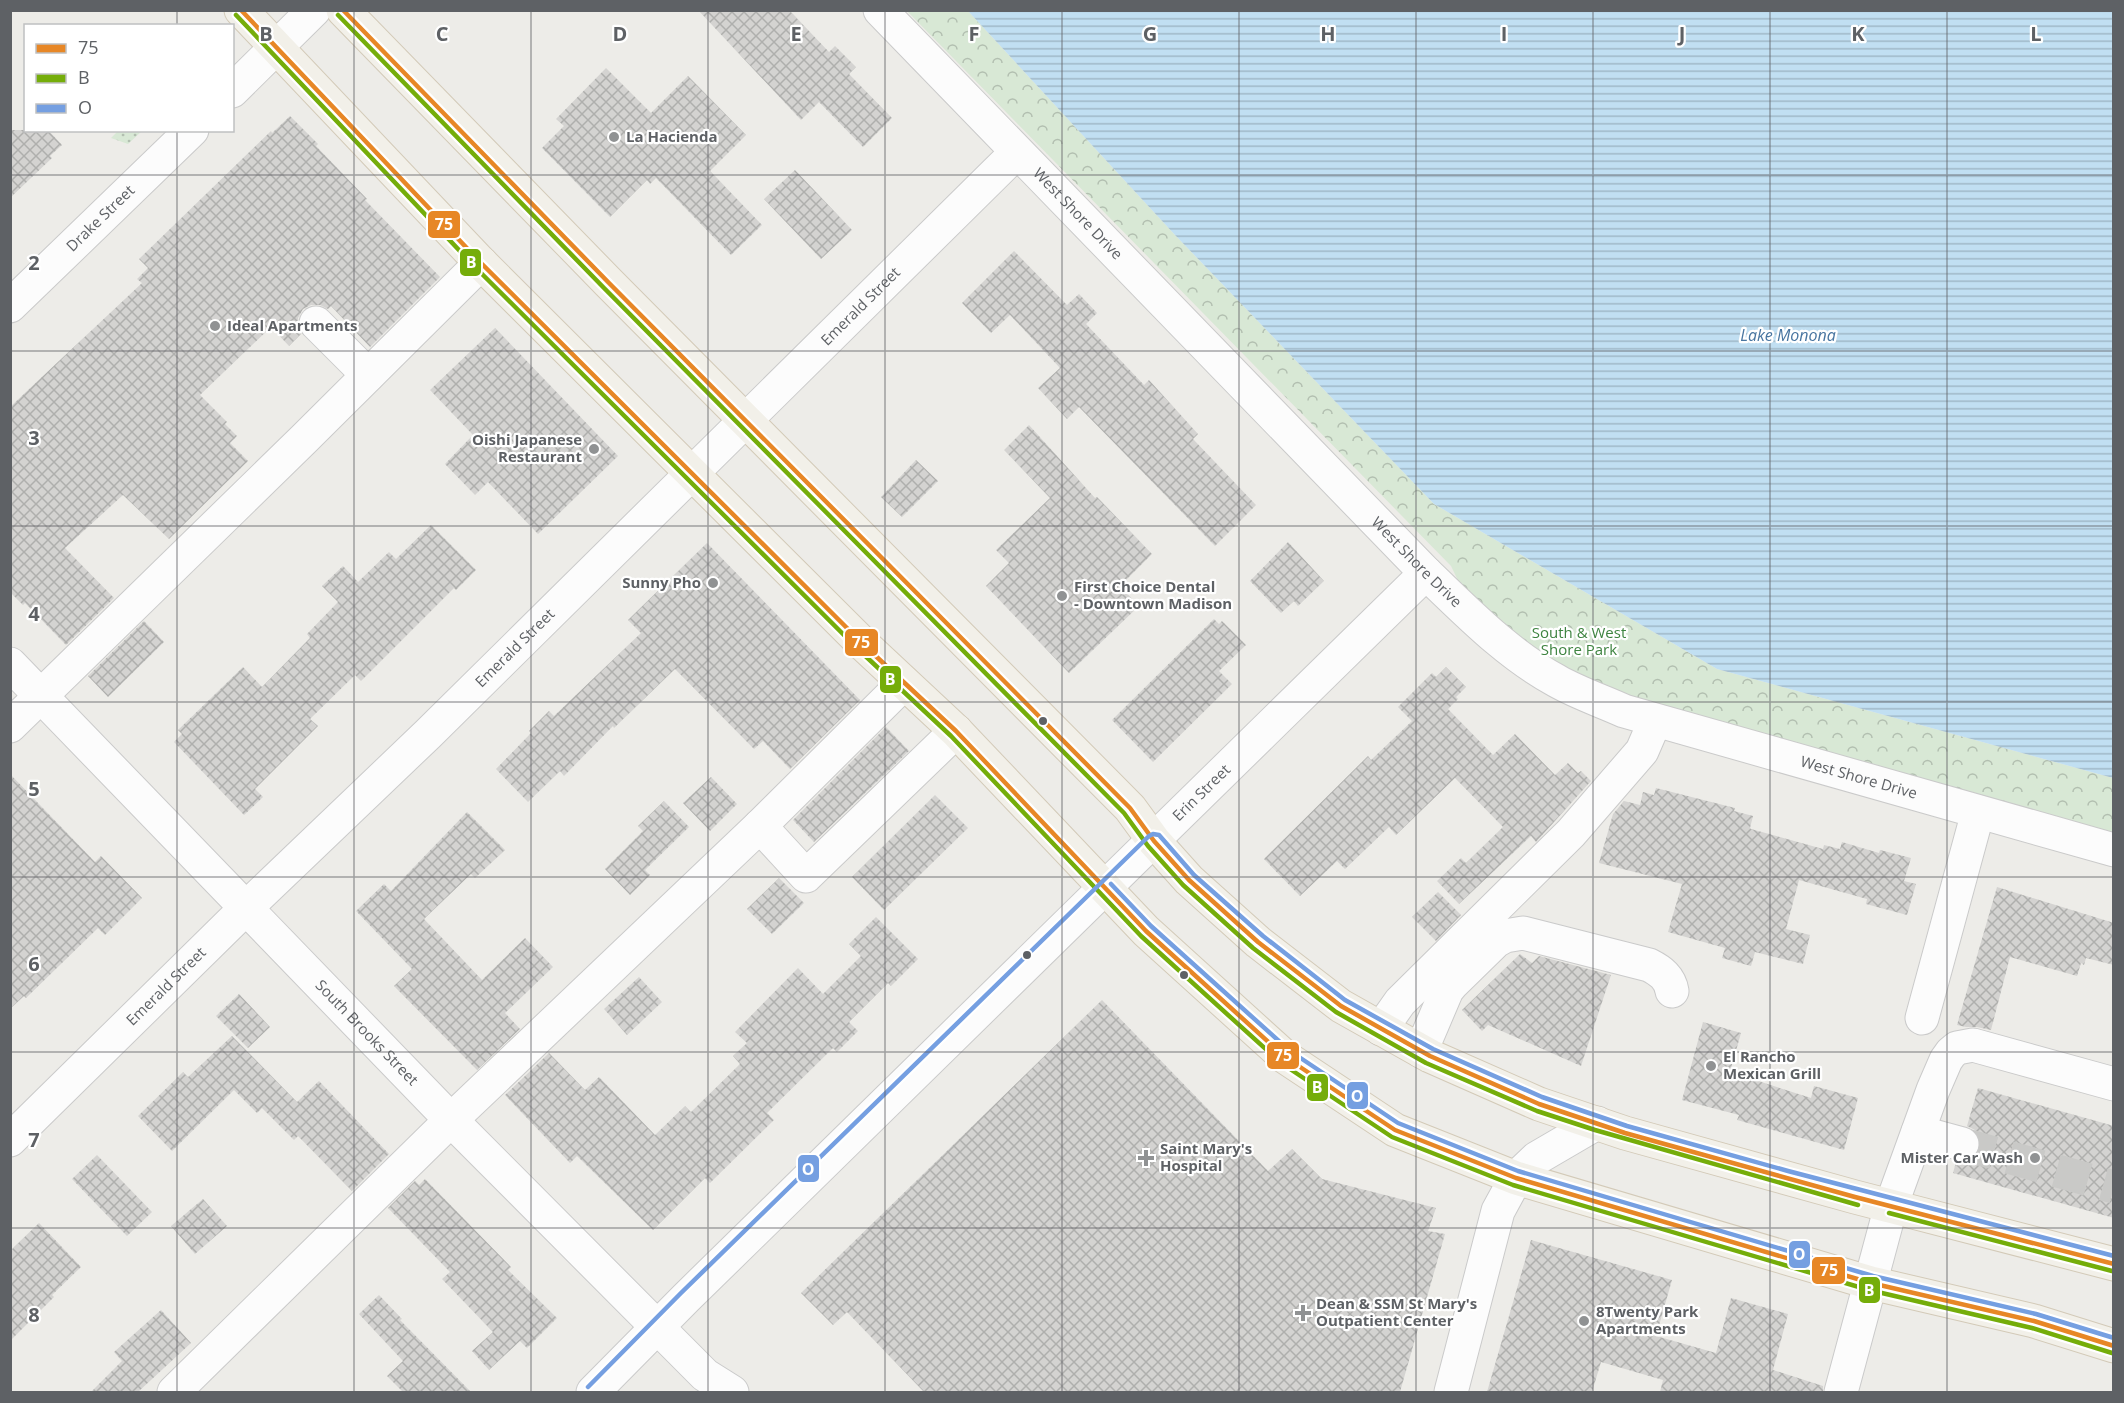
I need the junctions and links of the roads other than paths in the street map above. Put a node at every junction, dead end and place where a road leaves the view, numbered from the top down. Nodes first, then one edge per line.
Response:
1 (242, 10) edge
2 (314, 10) edge
3 (343, 10) edge
4 (880, 10) edge
5 (277, 48) junction
6 (234, 89) edge
7 (190, 132) edge
8 (1017, 152) junction
9 (481, 263) junction
10 (10, 306) edge
11 (316, 322) dead end
12 (368, 375) junction
13 (746, 421) junction
14 (693, 473) junction
15 (1426, 573) junction
16 (10, 664) edge
17 (904, 683) junction
18 (42, 696) junction
19 (1655, 721) junction
20 (10, 726) edge
21 (956, 731) junction
22 (1978, 812) junction
23 (760, 826) junction
24 (1154, 841) junction
25 (2114, 850) edge
26 (1106, 889) junction
27 (247, 907) junction
28 (1672, 991) dead end
29 (1922, 1018) dead end
30 (1382, 1029) junction
31 (1421, 1051) junction
32 (2114, 1084) edge
33 (451, 1120) junction
34 (1597, 1124) junction
35 (1918, 1132) junction
36 (10, 1140) edge
37 (1962, 1144) tunnel mouth
38 (1516, 1178) junction
39 (1891, 1206) junction
40 (2114, 1263) edge
41 (1871, 1283) junction
42 (657, 1328) junction
43 (2114, 1346) edge
44 (174, 1392) edge
45 (593, 1392) edge
46 (732, 1392) edge
47 (1451, 1392) edge
48 (1841, 1392) edge

1 - 5 main road
2 - 5 street
3 - 13 main road
4 - 8 street, West Shore Drive
5 - 6 street
5 - 9 main road
7 - 10 street, Drake Street
8 - 13 street, Emerald Street
8 - 15 street, West Shore Drive
9 - 12 street
9 - 14 main road
11 - 12 street
12 - 18 street
13 - 14 street, Emerald Street
13 - 24 main road
14 - 17 main road
14 - 27 street, Emerald Street
15 - 19 street, West Shore Drive
15 - 24 street, Erin Street
16 - 18 street, South Brooks Street
17 - 21 main road
17 - 23 street
18 - 20 street
18 - 27 street, South Brooks Street
19 - 22 street, West Shore Drive
19 - 30 street
21 - 23 street
21 - 26 main road
22 - 25 street, West Shore Drive
22 - 29 street
23 - 33 street
24 - 26 street, Erin Street
24 - 30 main road
26 - 38 main road
26 - 42 street, Erin Street
27 - 33 street, South Brooks Street
27 - 36 street, Emerald Street
28 - 31 street
30 - 31 main road
31 - 34 main road
32 - 35 street
33 - 42 street, South Brooks Street
33 - 44 street
34 - 38 street
34 - 39 main road
35 - 37 street
35 - 39 street
38 - 41 main road
38 - 47 street
39 - 40 main road
39 - 41 street
41 - 43 main road
41 - 48 street
42 - 45 street, Erin Street
42 - 46 street, South Brooks Street

